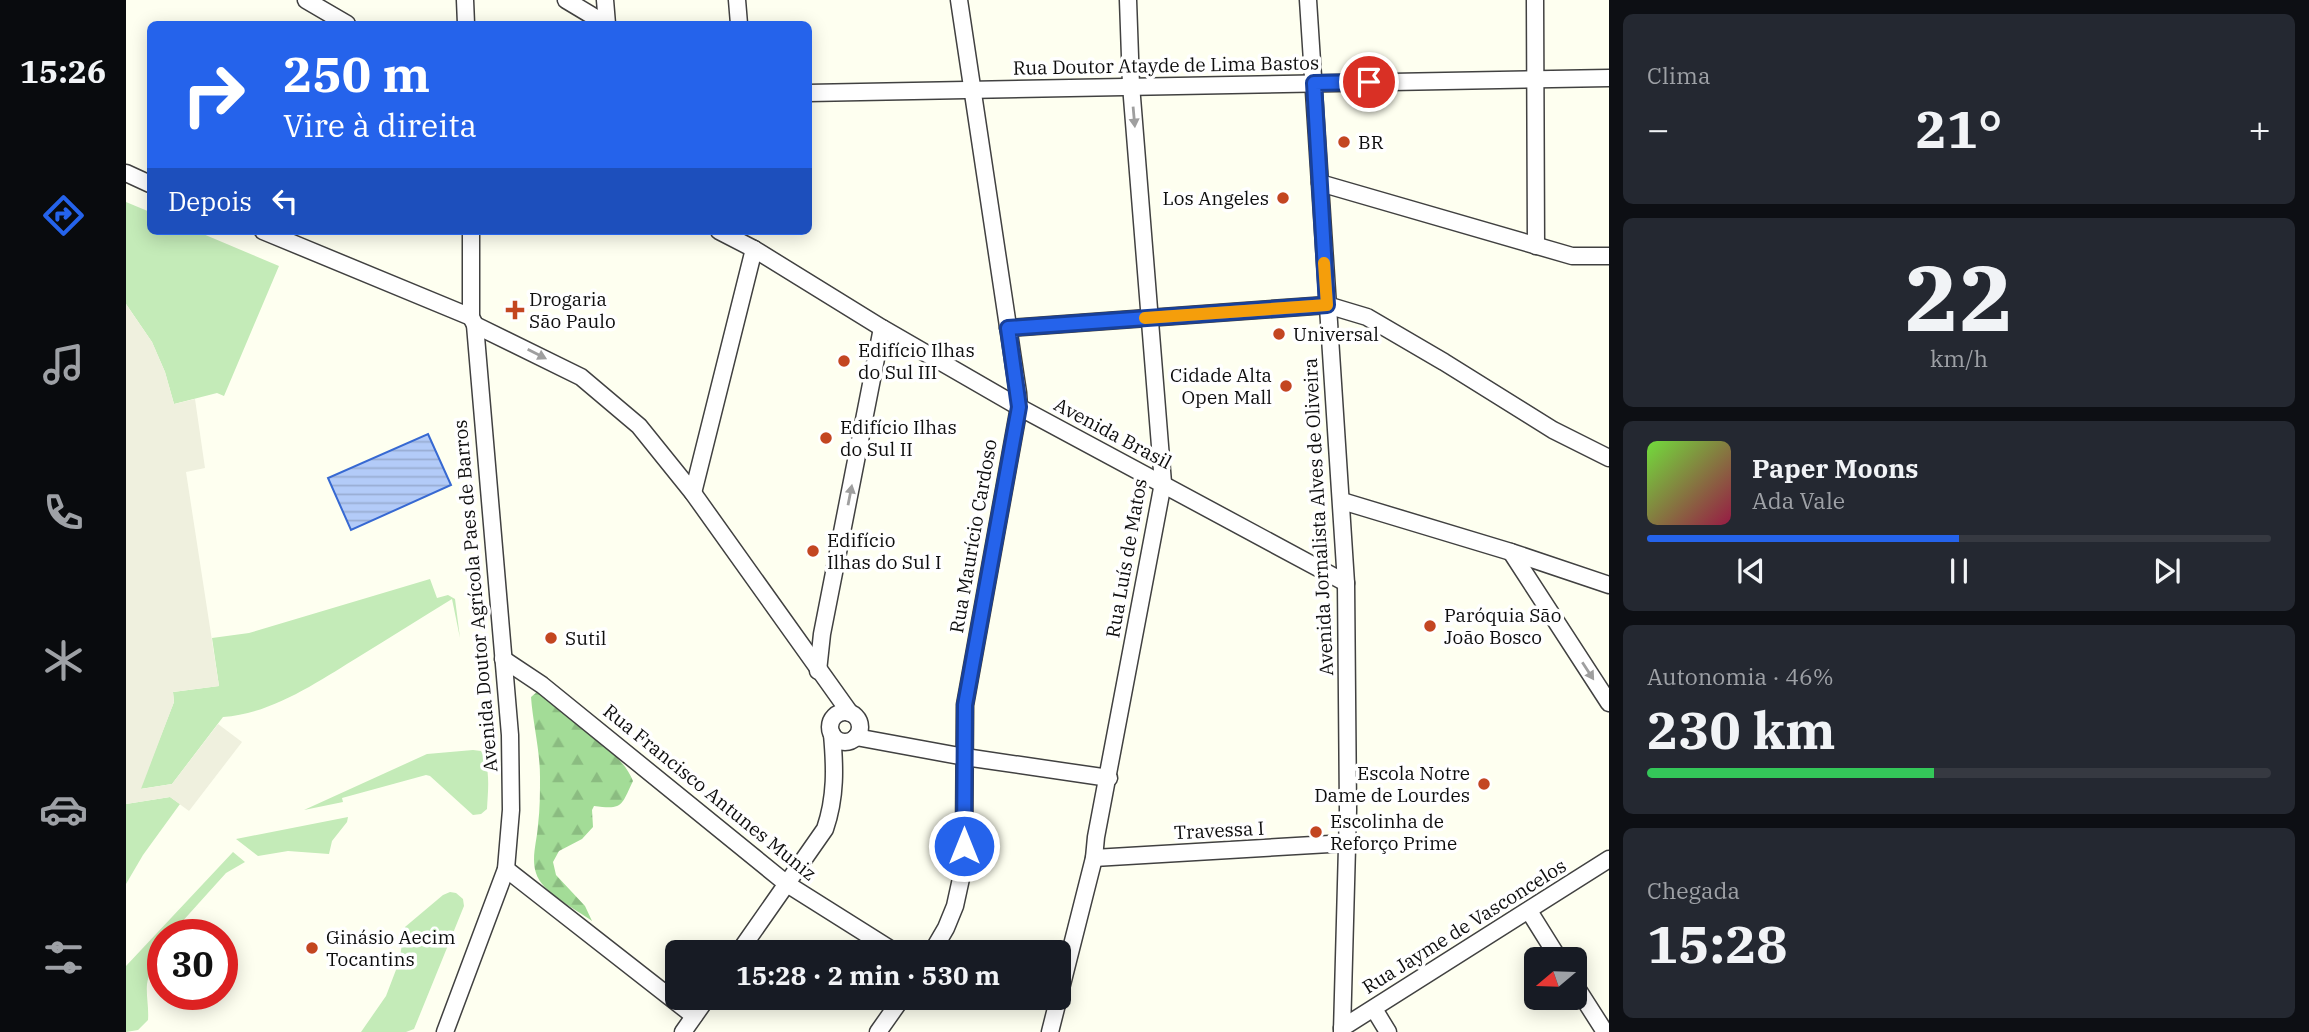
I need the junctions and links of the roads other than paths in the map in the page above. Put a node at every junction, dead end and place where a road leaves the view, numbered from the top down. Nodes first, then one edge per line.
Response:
1 (306, 0) edge
2 (465, 0) edge
3 (566, 0) edge
4 (605, 0) edge
5 (737, 0) edge
6 (959, 0) edge
7 (1128, 0) edge
8 (1308, 0) edge
9 (1535, 0) edge
10 (342, 21) edge
11 (466, 21) edge
12 (601, 21) edge
13 (606, 21) edge
14 (739, 21) edge
15 (1609, 78) edge
16 (1536, 79) junction
17 (1314, 83) junction
18 (1131, 85) junction
19 (972, 90) junction
20 (812, 93) edge
21 (126, 173) edge
22 (147, 183) edge
23 (1320, 183) junction
24 (273, 235) edge
25 (471, 235) edge
26 (745, 241) edge
27 (1536, 246) junction
28 (1609, 256) edge
29 (1327, 305) junction
30 (1150, 318) junction
31 (473, 321) junction
32 (882, 328) junction
33 (1008, 328) junction
34 (1019, 407) junction
35 (1609, 458) edge
36 (1163, 483) junction
37 (693, 493) junction
38 (1342, 501) junction
39 (1511, 552) junction
40 (1346, 583) junction
41 (1609, 585) edge
42 (822, 634) junction
43 (804, 651) junction
44 (503, 659) junction
45 (820, 673) junction
46 (1609, 703) edge
47 (845, 728) junction
48 (965, 757) junction
49 (1109, 778) junction
50 (1347, 844) junction
51 (1094, 858) junction
52 (1609, 859) edge
53 (506, 869) junction
54 (787, 884) junction
55 (1529, 911) junction
56 (747, 940) edge
57 (876, 940) edge
58 (939, 940) edge
59 (1552, 947) edge
60 (1587, 1004) edge
61 (1374, 1009) junction
62 (698, 1010) edge
63 (894, 1010) edge
64 (694, 1016) junction
65 (1342, 1030) edge
66 (446, 1032) edge
67 (683, 1032) edge
68 (878, 1032) edge
69 (1050, 1032) edge
70 (1388, 1032) edge
71 (1605, 1032) edge

1 - 10 street
2 - 11 street
3 - 12 street
4 - 13 street
5 - 14 street
6 - 19 street, Rua Maurício Cardoso
7 - 18 street, Rua Luís de Matos
8 - 17 street, Avenida Jornalista Alves de Oliveira
9 - 16 street
15 - 16 street, Rua Doutor Atayde de Lima Bastos
16 - 17 street, Rua Doutor Atayde de Lima Bastos
16 - 27 street
17 - 18 street, Rua Doutor Atayde de Lima Bastos
17 - 23 street, Avenida Jornalista Alves de Oliveira
18 - 19 street, Rua Doutor Atayde de Lima Bastos
18 -> 30 street, Rua Luís de Matos
19 - 20 street, Rua Doutor Atayde de Lima Bastos
19 - 33 street, Rua Maurício Cardoso
21 - 22 street
23 - 27 street
23 - 29 street, Avenida Jornalista Alves de Oliveira
24 - 31 street
25 - 31 street, Avenida Doutor Agrícola Paes de Barros
26 - 32 street, Avenida Brasil
26 - 37 street
27 - 28 street
29 - 30 street
29 - 35 street
29 - 38 street, Avenida Jornalista Alves de Oliveira
30 - 33 street
30 - 36 street, Rua Luís de Matos
31 -> 37 street
31 - 44 street, Avenida Doutor Agrícola Paes de Barros
32 - 34 street, Avenida Brasil
42 -> 32 street
33 - 34 street, Rua Maurício Cardoso
34 - 36 street, Avenida Brasil
34 - 48 street, Rua Maurício Cardoso
36 - 40 street, Avenida Brasil
36 - 49 street, Rua Luís de Matos
37 - 43 street
38 - 39 street
38 - 40 street, Avenida Jornalista Alves de Oliveira
39 - 41 street
39 -> 46 street
40 - 50 street, Avenida Jornalista Alves de Oliveira
42 - 43 street
42 - 45 street
43 - 45 street
44 - 53 street, Avenida Doutor Agrícola Paes de Barros
44 - 54 street, Rua Francisco Antunes Muniz
45 - 47 street
47 - 48 street
47 - 54 street
48 - 49 street
48 - 58 street, Rua Maurício Cardoso
49 - 51 street, Rua Luís de Matos
50 - 51 street, Travessa I
50 - 65 street, Avenida Jornalista Alves de Oliveira
51 - 69 street, Rua Luís de Matos
52 - 55 street, Rua Jayme de Vasconcelos
53 - 64 street
53 - 66 street, Avenida Doutor Agrícola Paes de Barros
54 - 56 street
54 - 57 street, Rua Francisco Antunes Muniz
55 - 59 street
55 - 61 street, Rua Jayme de Vasconcelos
60 - 71 street
61 - 65 street, Rua Jayme de Vasconcelos
61 - 70 street
62 - 64 street
63 - 68 street
64 - 67 street

